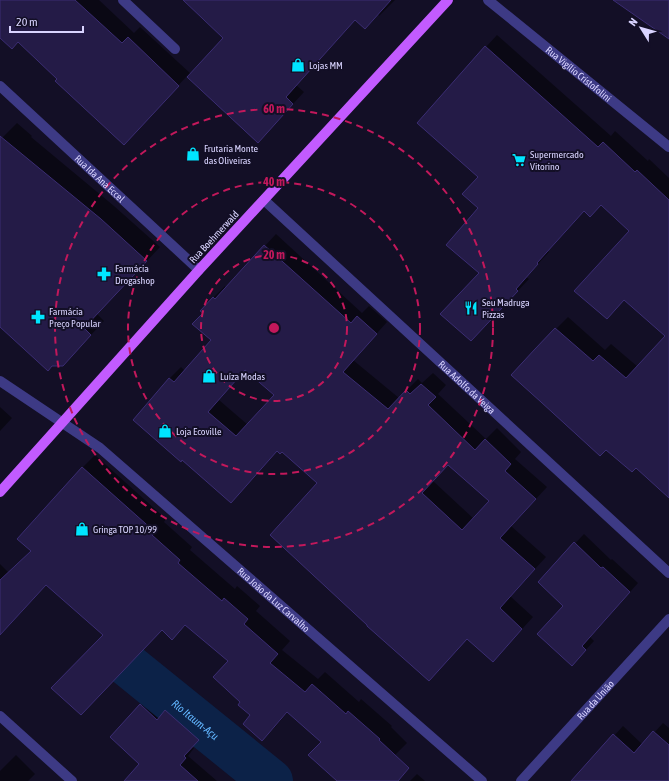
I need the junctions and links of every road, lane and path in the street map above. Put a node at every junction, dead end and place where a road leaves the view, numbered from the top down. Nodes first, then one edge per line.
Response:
1 (123, 0) edge
2 (448, 0) edge
3 (488, 0) edge
4 (175, 49) dead end
5 (0, 86) edge
6 (669, 147) edge
7 (264, 200) junction
8 (199, 270) junction
9 (0, 381) edge
10 (61, 423) junction
11 (0, 492) edge
12 (669, 573) edge
13 (669, 619) edge
14 (0, 716) edge
15 (72, 781) edge
16 (482, 781) edge
17 (521, 781) edge

1 - 4 street
2 - 7 main road, Rua Boehmerwald
3 - 6 street, Rua Vigílio Cristofolini
5 - 8 street, Rua Ida Ana Eccel
7 - 8 main road, Rua Boehmerwald
7 - 12 street, Rua Adolfo da Veiga
8 - 10 main road, Rua Boehmerwald
9 - 10 street, Rua João da Luz Carvalho
10 - 11 main road, Rua Boehmerwald
10 - 16 street, Rua João da Luz Carvalho
13 - 17 street, Rua da União
14 - 15 street

